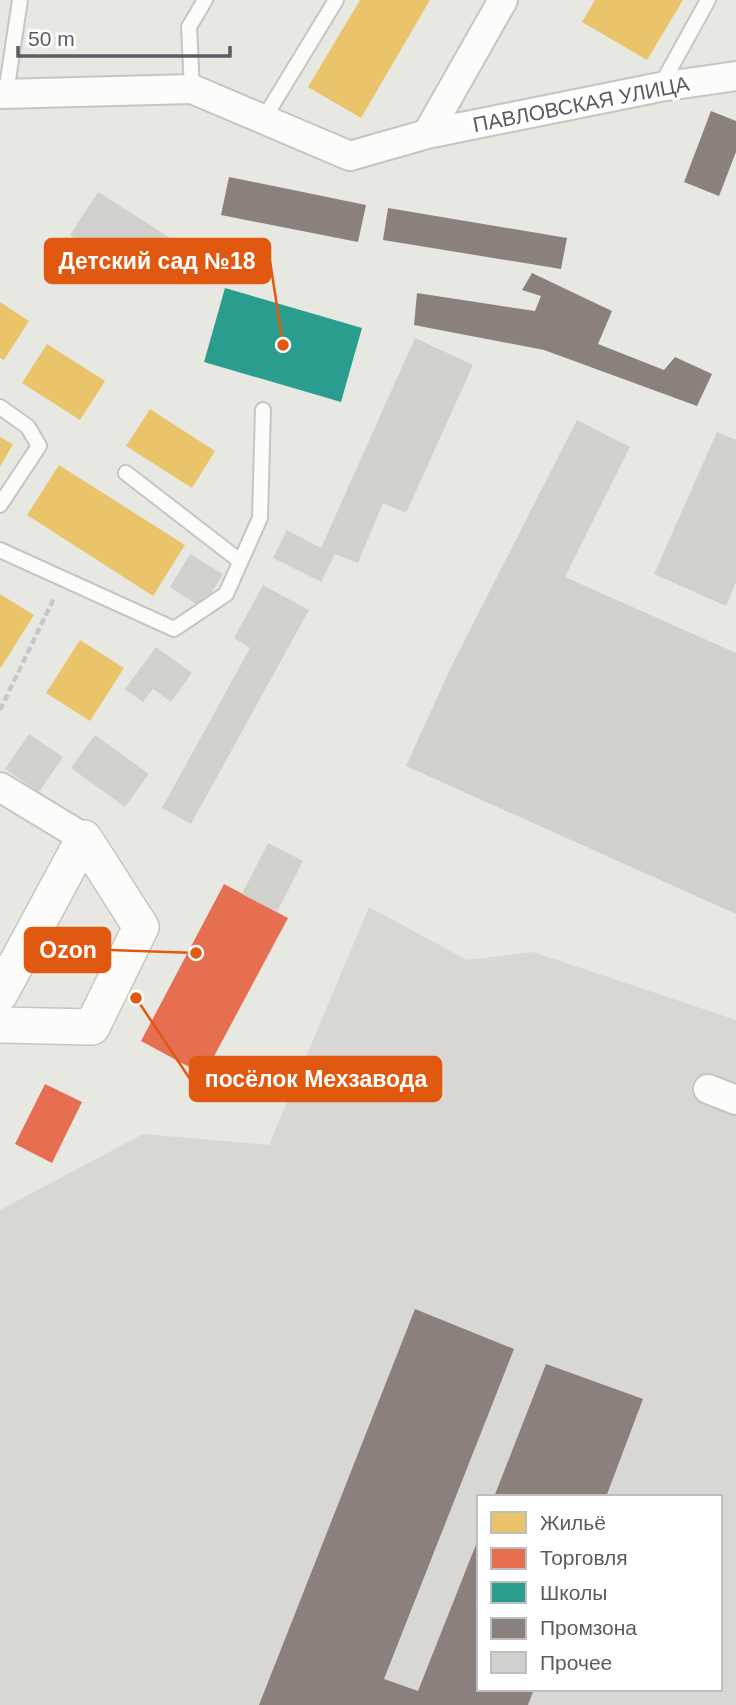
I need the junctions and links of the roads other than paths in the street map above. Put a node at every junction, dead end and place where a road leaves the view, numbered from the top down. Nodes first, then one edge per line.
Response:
1 (20, 0) edge
2 (205, 0) edge
3 (336, 0) edge
4 (503, 0) edge
5 (708, 0) edge
6 (736, 76) edge
7 (660, 87) junction
8 (192, 89) junction
9 (3, 94) edge
10 (263, 120) junction
11 (427, 134) junction
12 (0, 407) edge
13 (263, 410) dead end
14 (126, 473) dead end
15 (0, 505) edge
16 (0, 550) edge
17 (240, 561) junction
18 (0, 787) edge
19 (84, 838) junction
20 (0, 994) edge
21 (0, 1025) edge
22 (708, 1089) dead end
23 (736, 1100) edge

1 - 9 lane
2 - 8 lane
3 - 10 lane
4 - 11 street
5 - 7 lane
6 - 7 street, ПАВЛОВСКАЯ УЛИЦА
7 - 11 street, ПАВЛОВСКАЯ УЛИЦА
8 - 9 street
8 - 10 street, ПАВЛОВСКАЯ УЛИЦА
10 - 11 street, ПАВЛОВСКАЯ УЛИЦА
12 - 15 lane
13 - 17 lane
14 - 17 lane
16 - 17 lane
18 - 19 street
19 - 20 street
19 - 21 street
22 - 23 street

